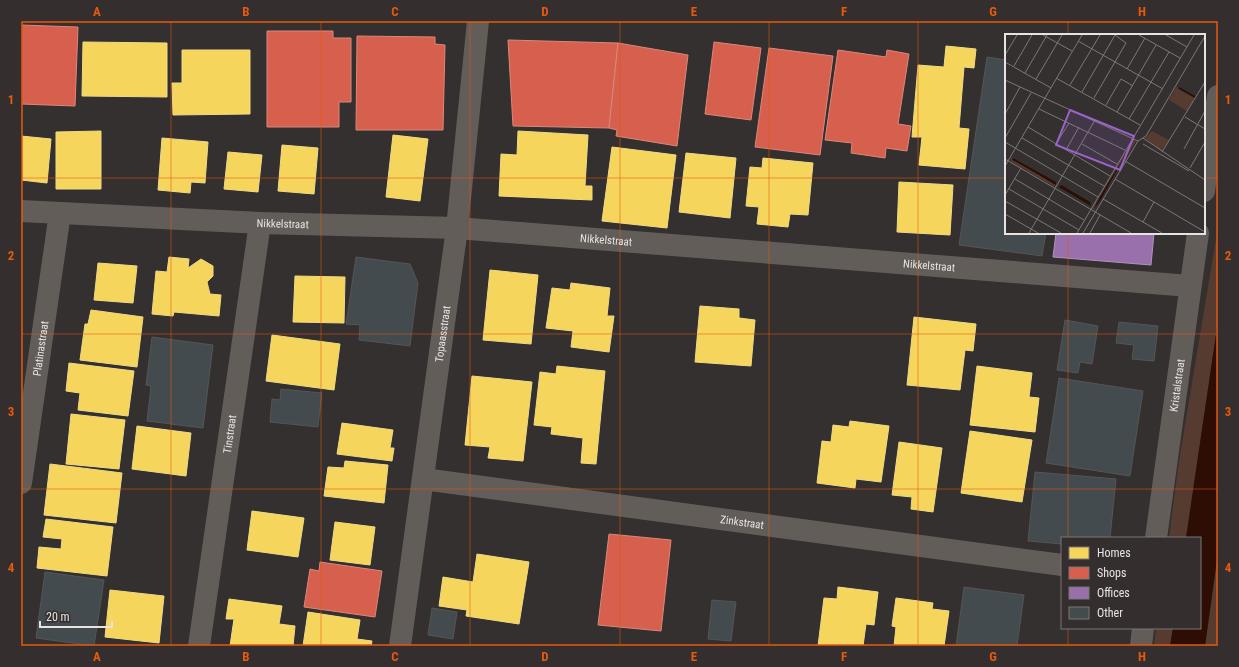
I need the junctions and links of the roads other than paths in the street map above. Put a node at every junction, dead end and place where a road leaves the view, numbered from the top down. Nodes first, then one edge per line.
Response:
1 (478, 21) edge
2 (1218, 96) edge
3 (1205, 184) edge
4 (21, 211) edge
5 (60, 213) junction
6 (260, 223) junction
7 (457, 228) junction
8 (1198, 234) edge
9 (1190, 286) junction
10 (423, 479) junction
11 (21, 483) edge
12 (1156, 537) edge
13 (1061, 565) edge
14 (1144, 629) edge
15 (198, 646) edge
16 (400, 646) edge
17 (1141, 646) edge

1 - 7 street, Topaasstraat
2 - 3 street
4 - 5 street, Nikkelstraat
5 - 6 street, Nikkelstraat
5 - 11 street, Platinastraat
6 - 7 street, Nikkelstraat
6 - 15 street, Tinstraat
7 - 9 street, Nikkelstraat
7 - 10 street, Topaasstraat
8 - 9 street, Kristalstraat
9 - 12 street, Kristalstraat
10 - 13 street, Zinkstraat
10 - 16 street, Topaasstraat
14 - 17 street

